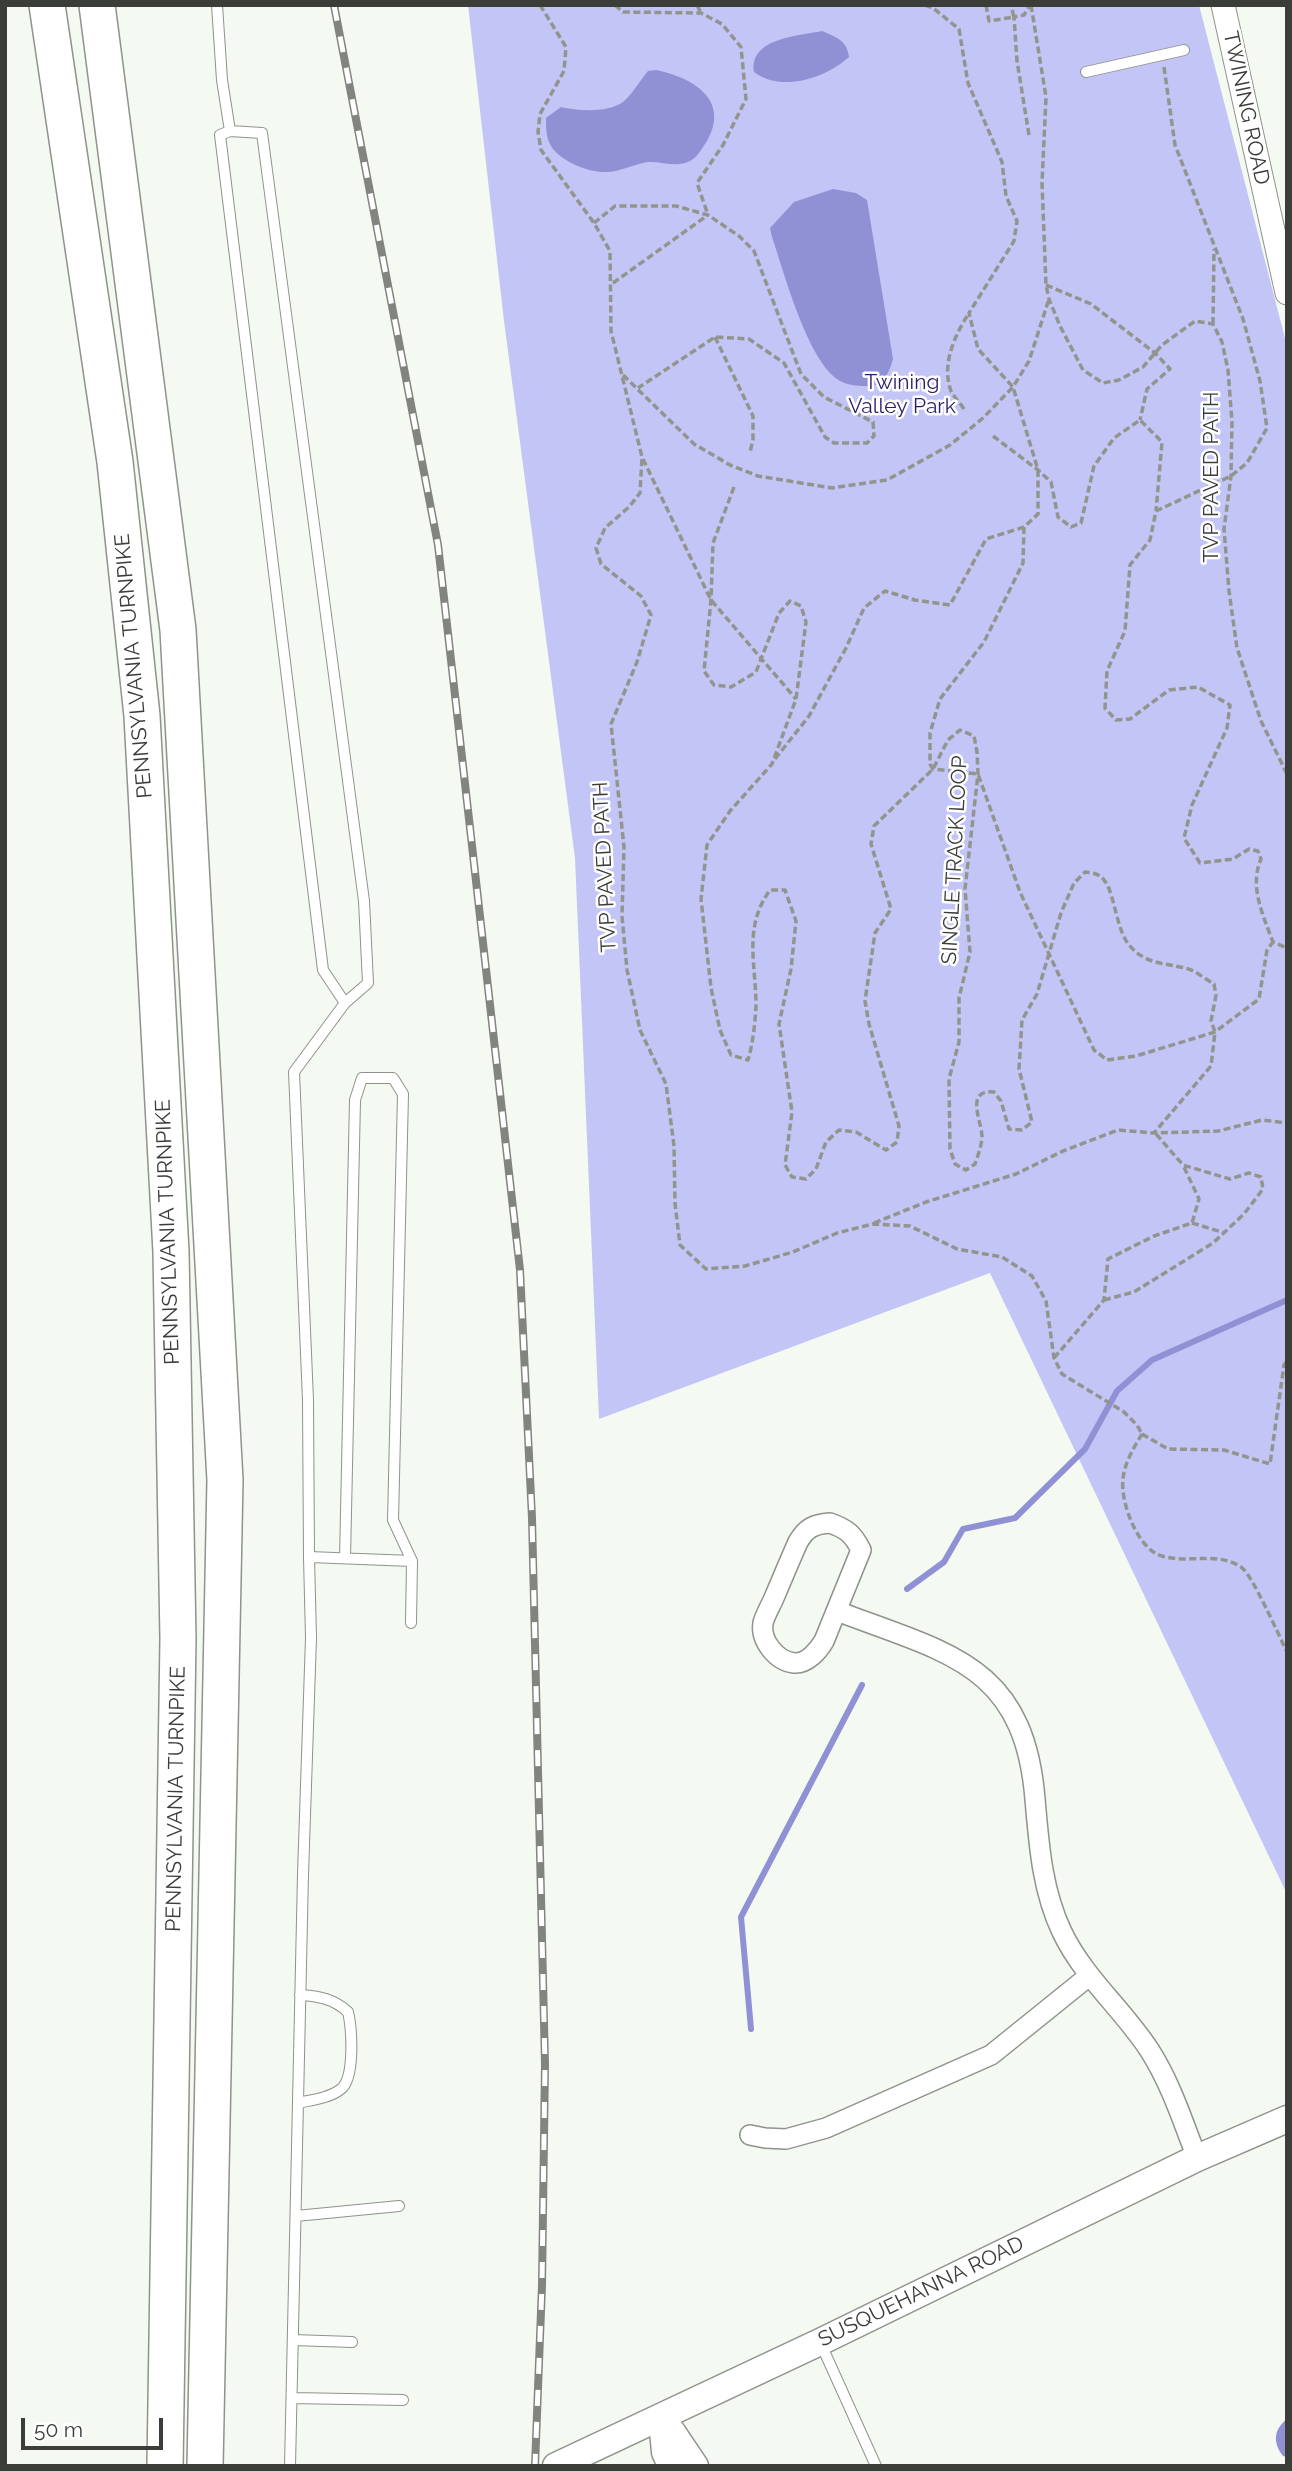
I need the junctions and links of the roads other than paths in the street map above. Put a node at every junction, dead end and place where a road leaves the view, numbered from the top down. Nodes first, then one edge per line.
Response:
1 (47, 5) edge
2 (97, 5) edge
3 (217, 5) edge
4 (1223, 5) edge
5 (1184, 50) dead end
6 (1086, 72) dead end
7 (230, 131) junction
8 (1287, 293) edge
9 (345, 1003) junction
10 (309, 1557) junction
11 (345, 1558) junction
12 (412, 1561) junction
13 (837, 1611) junction
14 (411, 1623) dead end
15 (1089, 1976) junction
16 (300, 1996) junction
17 (298, 2103) junction
18 (1287, 2119) edge
19 (750, 2135) dead end
20 (1197, 2158) junction
21 (400, 2206) dead end
22 (296, 2216) junction
23 (293, 2340) junction
24 (352, 2342) dead end
25 (820, 2342) junction
26 (292, 2398) junction
27 (403, 2400) dead end
28 (662, 2417) junction
29 (165, 2466) edge
30 (205, 2466) edge
31 (290, 2466) edge
32 (556, 2466) edge
33 (574, 2466) edge
34 (586, 2466) edge
35 (671, 2466) edge
36 (695, 2466) edge
37 (876, 2466) edge

1 - 29 highway, PENNSYLVANIA TURNPIKE
2 - 30 highway, PENNSYLVANIA TURNPIKE
3 - 7 lane
4 - 8 street, TWINING ROAD
5 - 6 lane
7 - 9 lane
7 - 9 lane
9 - 10 lane
10 - 11 lane
10 - 16 lane
11 - 12 lane
11 - 12 lane
12 - 14 lane
13 - 13 street
13 - 15 street
15 - 19 street
15 - 20 street
16 - 17 lane
16 - 17 lane
17 - 22 lane
18 - 20 main road, SUSQUEHANNA ROAD
20 - 25 main road, SUSQUEHANNA ROAD
21 - 22 lane
22 - 23 lane
23 - 24 lane
23 - 26 lane
25 - 28 main road, SUSQUEHANNA ROAD
25 - 37 lane
26 - 27 lane
26 - 31 lane
28 - 32 main road, SUSQUEHANNA ROAD
28 - 35 main road
28 - 36 main road
33 - 34 main road

